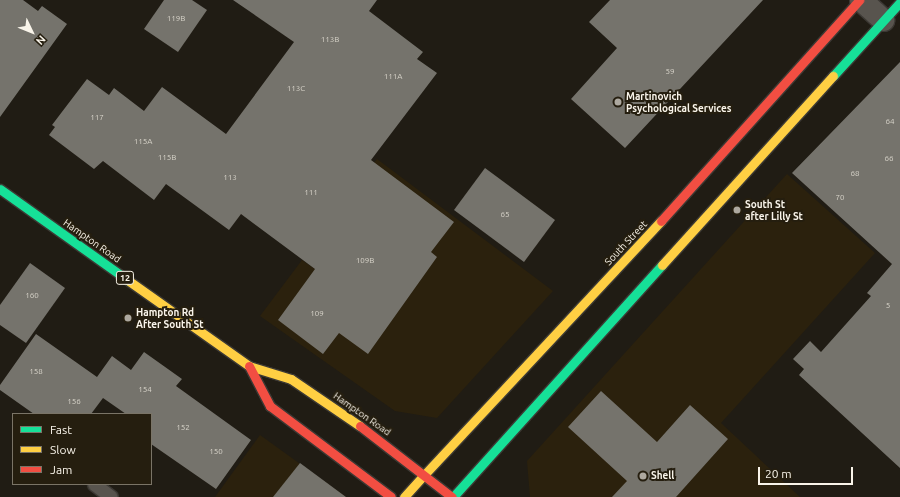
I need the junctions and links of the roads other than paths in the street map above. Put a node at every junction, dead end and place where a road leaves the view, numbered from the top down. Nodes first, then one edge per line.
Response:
1 (860, 0) edge
2 (900, 2) edge
3 (884, 20) junction
4 (0, 189) edge
5 (249, 366) junction
6 (424, 475) junction
7 (95, 485) edge
8 (111, 497) edge
9 (391, 497) edge
10 (404, 497) edge
11 (452, 497) edge

1 - 3 street
1 - 6 main road, South Street
2 - 3 main road
3 - 11 main road
4 - 5 main road, Hampton Road / 12
5 - 6 main road, Hampton Road / 12
5 - 9 main road, Hampton Road / 12
6 - 10 main road, South Street
6 - 11 main road, Hampton Road / 12
7 - 8 lane

